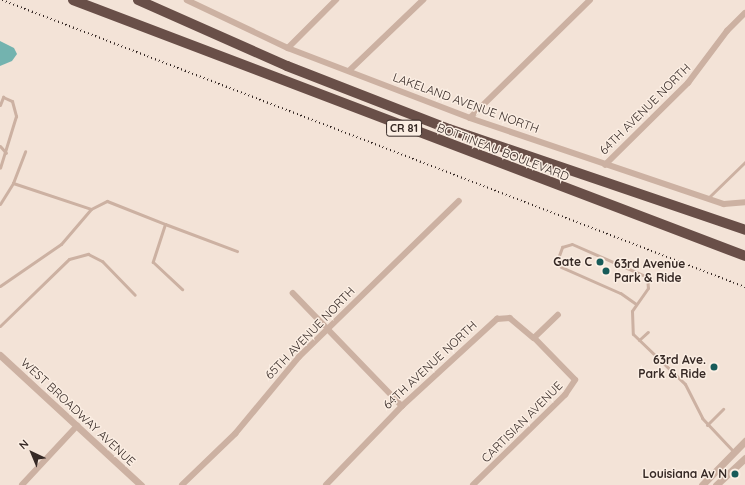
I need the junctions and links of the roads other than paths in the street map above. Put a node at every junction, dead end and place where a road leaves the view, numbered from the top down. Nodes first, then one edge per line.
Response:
1 (73, 0) edge
2 (138, 0) edge
3 (187, 0) edge
4 (336, 0) edge
5 (423, 0) edge
6 (590, 0) edge
7 (745, 13) edge
8 (288, 48) junction
9 (349, 71) junction
10 (0, 105) edge
11 (470, 118) junction
12 (0, 146) edge
13 (25, 151) dead end
14 (6, 153) junction
15 (745, 162) edge
16 (605, 165) junction
17 (0, 168) edge
18 (13, 183) junction
19 (708, 198) junction
20 (459, 201) dead end
21 (745, 202) edge
22 (0, 204) edge
23 (91, 210) junction
24 (165, 224) junction
25 (745, 230) edge
26 (237, 251) dead end
27 (745, 256) edge
28 (0, 286) edge
29 (182, 289) dead end
30 (293, 293) dead end
31 (136, 295) dead end
32 (636, 304) junction
33 (558, 315) dead end
34 (0, 326) edge
35 (328, 329) junction
36 (648, 332) dead end
37 (534, 338) junction
38 (640, 340) junction
39 (0, 354) edge
40 (402, 406) junction
41 (723, 409) dead end
42 (707, 425) junction
43 (77, 426) junction
44 (745, 441) edge
45 (734, 452) junction
46 (744, 460) edge
47 (22, 485) edge
48 (141, 485) edge
49 (182, 485) edge
50 (326, 485) edge
51 (474, 485) edge
52 (702, 485) edge
53 (716, 485) edge

1 - 27 highway, BOTTINEAU BOULEVARD / CR 81
2 - 25 highway, BOTTINEAU BOULEVARD / CR 81
3 - 8 street, LAKELAND AVENUE NORTH
4 - 8 street
5 - 9 street
6 - 11 street
7 - 16 street, 64TH AVENUE NORTH
8 - 9 street, LAKELAND AVENUE NORTH
9 - 11 street, LAKELAND AVENUE NORTH
10 - 14 lane
11 - 16 street, LAKELAND AVENUE NORTH
12 - 14 lane
13 - 18 lane
14 - 17 lane
15 - 19 lane
16 - 19 street, LAKELAND AVENUE NORTH
18 - 22 lane
18 - 23 lane
19 - 21 street, LAKELAND AVENUE NORTH
20 - 35 street, 65TH AVENUE NORTH
23 - 24 lane
23 - 28 lane
24 - 26 lane
24 - 29 lane
30 - 35 street
31 - 34 lane
32 - 32 lane
32 - 38 lane
33 - 37 street
35 - 40 street
35 - 49 street, 65TH AVENUE NORTH
36 - 38 lane
37 - 40 street, 64TH AVENUE NORTH
37 - 51 street, CARTISIAN AVENUE
38 - 42 lane
39 - 43 street, WEST BROADWAY AVENUE
40 - 50 street, 64TH AVENUE NORTH
41 - 42 lane
42 - 45 lane
43 - 47 street
43 - 48 street, WEST BROADWAY AVENUE
44 - 45 street
45 - 46 street
45 - 52 street
46 - 53 street

